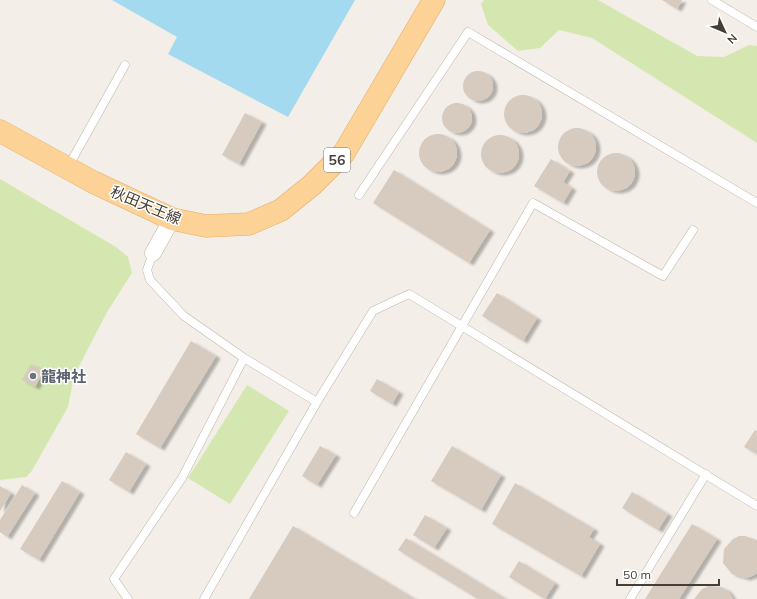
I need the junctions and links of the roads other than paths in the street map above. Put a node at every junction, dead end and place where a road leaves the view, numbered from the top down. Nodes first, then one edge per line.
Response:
1 (434, 0) edge
2 (712, 0) edge
3 (757, 27) edge
4 (126, 65) dead end
5 (0, 132) edge
6 (67, 168) junction
7 (359, 195) dead end
8 (757, 203) edge
9 (172, 219) junction
10 (693, 230) dead end
11 (153, 253) joint
12 (462, 326) junction
13 (244, 358) junction
14 (317, 402) junction
15 (706, 474) junction
16 (757, 506) edge
17 (354, 513) dead end
18 (128, 599) edge
19 (204, 599) edge
20 (630, 599) edge

1 - 9 main road, 秋田天王線 / 56
2 - 3 lane
4 - 6 lane
5 - 6 main road, 秋田天王線 / 56
6 - 9 main road, 秋田天王線 / 56
7 - 8 lane
9 - 11 street
10 - 12 lane
11 - 13 lane
12 - 14 lane
12 - 15 lane
12 - 17 lane
13 - 14 lane
13 - 18 lane
14 - 19 lane
15 - 16 lane
15 - 20 lane

